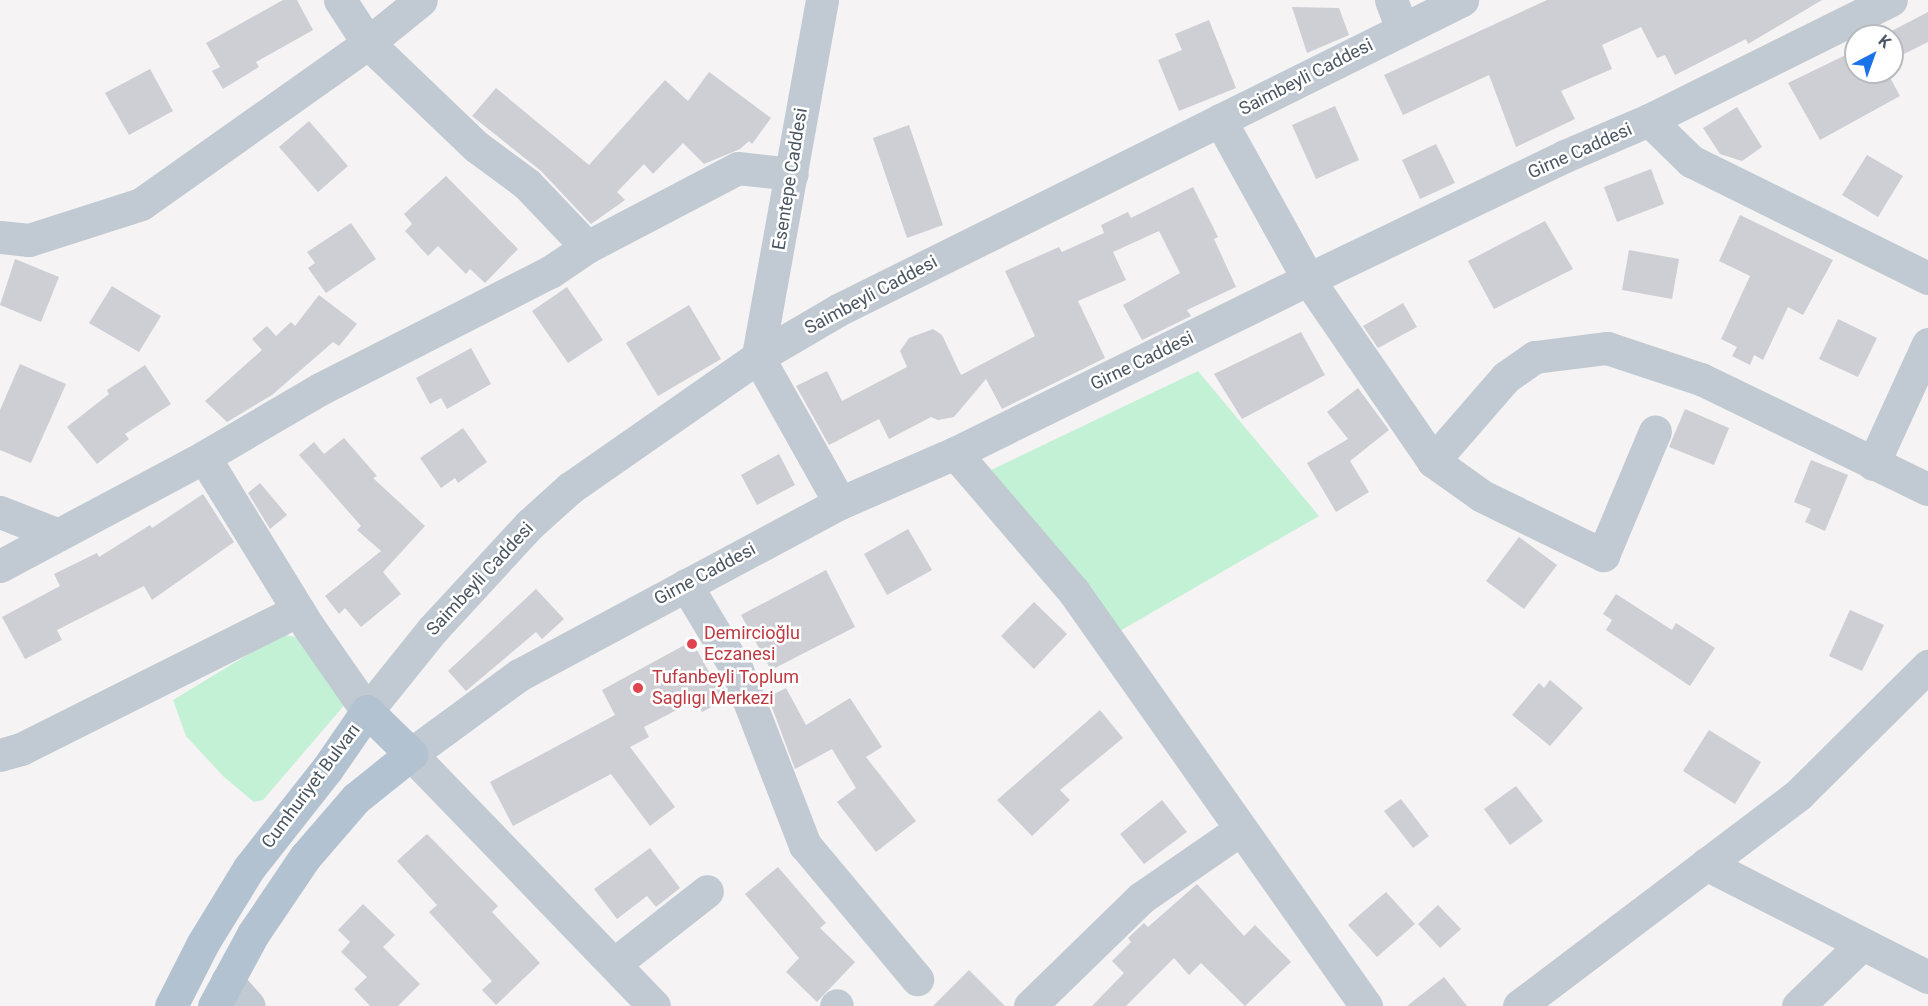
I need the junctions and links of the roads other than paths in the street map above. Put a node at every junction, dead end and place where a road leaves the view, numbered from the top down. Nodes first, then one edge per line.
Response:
1 (340, 0) edge
2 (421, 0) edge
3 (822, 0) edge
4 (1462, 0) edge
5 (1891, 0) edge
6 (1397, 14) edge
7 (368, 43) junction
8 (1220, 120) junction
9 (1649, 120) junction
10 (792, 174) junction
11 (0, 237) edge
12 (587, 246) junction
13 (1928, 278) edge
14 (1308, 279) junction
15 (1928, 344) edge
16 (758, 357) junction
17 (1655, 431) dead end
18 (955, 453) junction
19 (204, 457) junction
20 (1433, 461) junction
21 (1873, 464) junction
22 (1928, 489) edge
23 (840, 503) junction
24 (0, 512) edge
25 (56, 534) junction
26 (0, 566) edge
27 (686, 585) junction
28 (298, 609) junction
29 (1928, 666) edge
30 (367, 711) junction
31 (411, 754) junction
32 (0, 755) edge
33 (1241, 829) junction
34 (1706, 864) junction
35 (707, 891) dead end
36 (1862, 944) junction
37 (614, 964) junction
38 (1928, 977) edge
39 (917, 979) dead end
40 (220, 994) edge
41 (171, 1006) edge
42 (249, 1006) edge
43 (654, 1006) edge
44 (1030, 1006) edge
45 (1366, 1006) edge
46 (1519, 1006) edge
47 (1798, 1006) edge

1 - 7 street
2 - 7 street
3 - 10 street, Esentepe Caddesi
4 - 6 street, Saimbeyli Caddesi
5 - 9 street, Girne Caddesi
6 - 8 street, Saimbeyli Caddesi
7 - 11 street
7 - 12 street
8 - 14 street
8 - 16 street, Saimbeyli Caddesi
9 - 13 street
9 - 14 street, Girne Caddesi
10 - 12 street
10 - 16 street, Esentepe Caddesi
12 - 19 street
14 - 18 street, Girne Caddesi
14 - 20 street
15 - 21 street
16 - 23 street
16 - 30 street, Saimbeyli Caddesi
17 - 20 street
18 - 23 street, Girne Caddesi
18 - 33 street
19 - 25 street
19 - 28 street
20 - 21 street
21 - 22 street
23 - 27 street, Girne Caddesi
24 - 25 street
25 - 26 street
27 - 31 street, Girne Caddesi
27 - 39 street
28 - 30 street
28 - 32 street
29 - 34 street
30 - 31 main road, Cumhuriyet Bulvarı
30 - 41 main road, Cumhuriyet Bulvarı
31 - 37 street
31 - 40 main road
33 - 44 street
33 - 45 street
34 - 36 street
34 - 46 street
35 - 37 street
36 - 38 street
36 - 47 street
37 - 43 street
40 - 42 street

